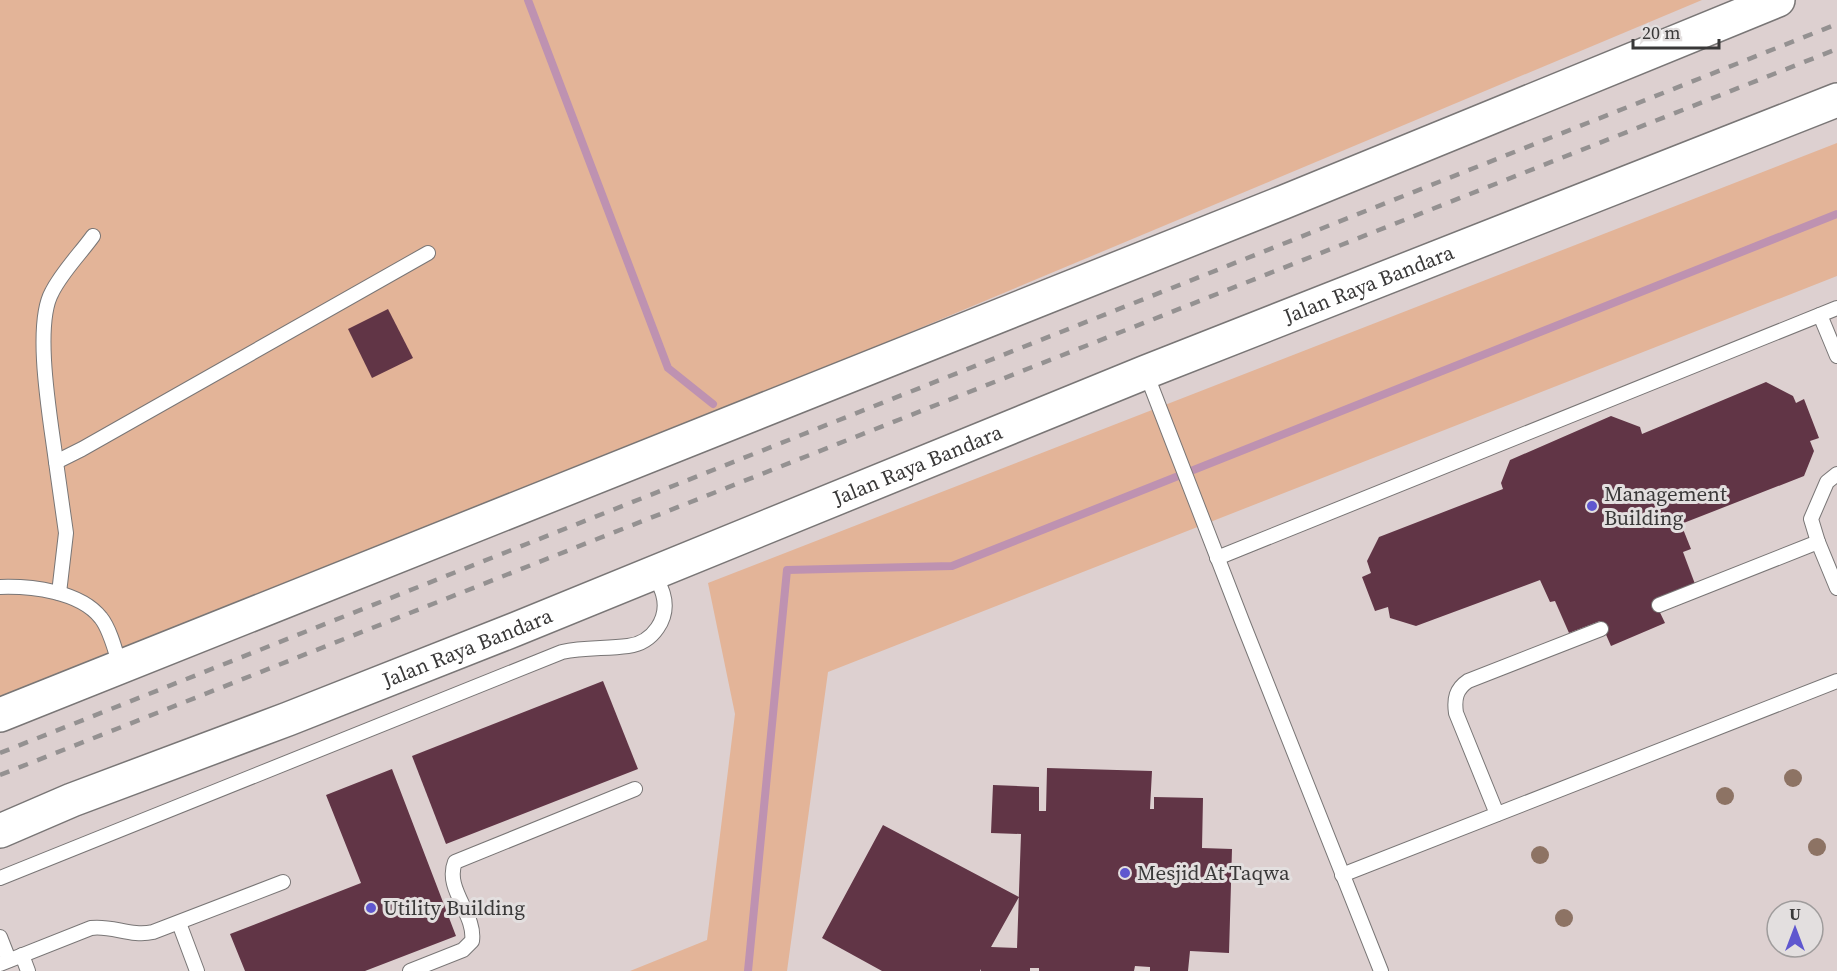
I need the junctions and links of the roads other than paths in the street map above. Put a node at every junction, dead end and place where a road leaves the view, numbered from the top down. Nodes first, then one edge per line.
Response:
1 (1778, 0) edge
2 (1837, 100) edge
3 (93, 236) dead end
4 (428, 253) dead end
5 (1837, 308) edge
6 (1820, 315) junction
7 (1837, 356) edge
8 (1146, 372) junction
9 (56, 462) junction
10 (1837, 474) edge
11 (1818, 542) junction
12 (1217, 558) junction
13 (654, 572) junction
14 (0, 587) edge
15 (1837, 588) edge
16 (59, 593) junction
17 (1659, 605) dead end
18 (1601, 629) dead end
19 (120, 666) junction
20 (1837, 681) edge
21 (0, 715) edge
22 (635, 789) dead end
23 (1497, 814) junction
24 (0, 831) edge
25 (1342, 875) junction
26 (0, 878) edge
27 (283, 882) dead end
28 (178, 923) junction
29 (0, 937) edge
30 (10, 959) edge
31 (28, 971) edge
32 (197, 971) edge
33 (410, 971) edge
34 (1381, 971) edge

1 - 19 street
2 - 8 street, Jalan Raya Bandara
3 - 9 lane
4 - 9 lane
5 - 6 lane
6 - 7 lane
6 - 12 lane
8 - 12 lane
8 - 13 street, Jalan Raya Bandara
9 - 16 lane
10 - 11 lane
11 - 15 lane
11 - 17 lane
12 - 25 lane
13 - 24 street, Jalan Raya Bandara
13 - 26 lane
14 - 16 lane
16 - 19 lane
18 - 23 lane
19 - 21 street
20 - 23 lane
22 - 33 lane
23 - 25 lane
25 - 34 lane
27 - 28 lane
28 - 30 lane
28 - 32 lane
29 - 30 lane
30 - 31 lane

